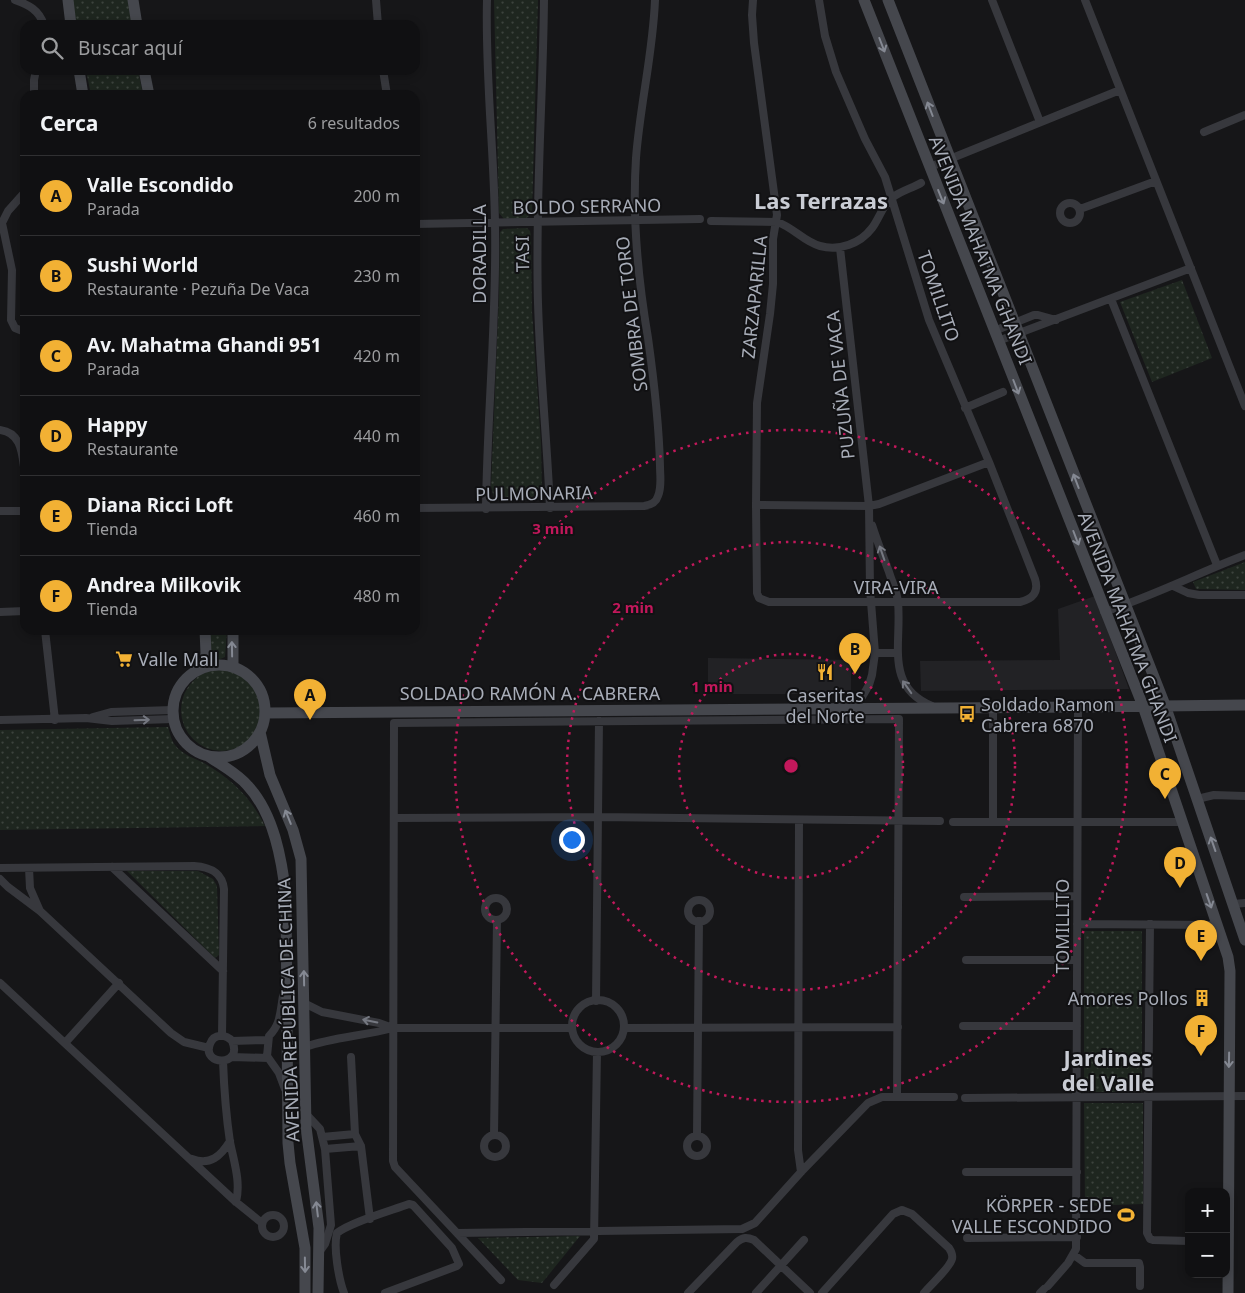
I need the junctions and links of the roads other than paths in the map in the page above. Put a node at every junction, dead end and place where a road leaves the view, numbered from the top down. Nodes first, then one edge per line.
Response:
1 (15, 0) edge
2 (68, 0) edge
3 (133, 0) edge
4 (376, 0) edge
5 (487, 0) edge
6 (544, 0) edge
7 (655, 0) edge
8 (753, 0) edge
9 (819, 0) edge
10 (864, 0) edge
11 (888, 0) edge
12 (992, 0) edge
13 (1085, 0) edge
14 (42, 20) edge
15 (70, 20) edge
16 (136, 20) edge
17 (378, 20) edge
18 (36, 75) edge
19 (80, 75) edge
20 (145, 75) edge
21 (384, 75) edge
22 (34, 90) edge
23 (82, 90) edge
24 (148, 90) edge
25 (385, 90) edge
26 (1120, 90) junction
27 (1245, 115) edge
28 (1040, 122) junction
29 (1204, 132) dead end
30 (950, 158) junction
31 (930, 167) junction
32 (1156, 180) junction
33 (921, 183) dead end
34 (893, 197) junction
35 (20, 198) edge
36 (1080, 209) dead end
37 (700, 219) dead end
38 (635, 220) junction
39 (711, 221) dead end
40 (537, 222) junction
41 (777, 222) junction
42 (495, 223) junction
43 (420, 224) edge
44 (840, 248) junction
45 (1191, 268) junction
46 (1111, 299) junction
47 (1056, 320) junction
48 (1016, 328) junction
49 (20, 330) edge
50 (996, 336) junction
51 (1003, 392) dead end
52 (1245, 406) edge
53 (965, 408) junction
54 (0, 430) edge
55 (20, 444) edge
56 (989, 462) junction
57 (653, 504) joint
58 (756, 505) junction
59 (869, 506) junction
60 (420, 508) edge
61 (550, 508) junction
62 (486, 509) junction
63 (20, 510) edge
64 (0, 511) edge
65 (870, 520) junction
66 (1245, 555) edge
67 (1217, 565) junction
68 (1173, 586) junction
69 (1245, 595) edge
70 (759, 598) joint
71 (1032, 598) joint
72 (870, 602) junction
73 (898, 603) junction
74 (1125, 605) junction
75 (20, 611) edge
76 (0, 612) edge
77 (1104, 612) junction
78 (46, 635) edge
79 (205, 635) edge
80 (233, 635) edge
81 (898, 652) junction
82 (875, 653) junction
83 (233, 667) junction
84 (204, 668) junction
85 (1245, 704) edge
86 (1165, 705) junction
87 (1142, 706) junction
88 (1078, 707) junction
89 (936, 708) junction
90 (993, 708) junction
91 (848, 709) junction
92 (265, 713) junction
93 (172, 714) junction
94 (86, 718) junction
95 (0, 720) edge
96 (55, 720) junction
97 (600, 721) junction
98 (260, 732) junction
99 (208, 756) junction
100 (1245, 796) edge
101 (1197, 798) junction
102 (598, 817) junction
103 (394, 818) junction
104 (799, 820) junction
105 (899, 821) junction
106 (940, 821) dead end
107 (953, 822) dead end
108 (993, 822) junction
109 (1077, 822) junction
110 (1182, 822) junction
111 (112, 867) junction
112 (0, 868) edge
113 (29, 868) junction
114 (0, 879) edge
115 (1077, 896) junction
116 (964, 897) dead end
117 (1245, 902) edge
118 (1233, 904) junction
119 (40, 910) junction
120 (497, 920) dead end
121 (699, 921) dead end
122 (1077, 924) junction
123 (1150, 924) junction
124 (1218, 925) junction
125 (1245, 940) edge
126 (966, 960) dead end
127 (1076, 960) junction
128 (287, 966) junction
129 (223, 971) junction
130 (0, 983) edge
131 (119, 983) junction
132 (596, 1001) junction
133 (304, 1003) junction
134 (963, 1026) dead end
135 (1076, 1026) junction
136 (799, 1027) junction
137 (393, 1028) junction
138 (496, 1028) junction
139 (572, 1028) junction
140 (624, 1028) junction
141 (697, 1028) junction
142 (898, 1028) junction
143 (222, 1036) junction
144 (267, 1040) junction
145 (232, 1041) junction
146 (65, 1043) junction
147 (305, 1047) junction
148 (209, 1048) junction
149 (597, 1052) junction
150 (351, 1057) dead end
151 (268, 1058) junction
152 (227, 1059) junction
153 (1229, 1096) junction
154 (1245, 1096) edge
155 (287, 1097) junction
156 (897, 1097) junction
157 (954, 1097) dead end
158 (965, 1098) dead end
159 (1078, 1098) junction
160 (1149, 1098) junction
161 (306, 1114) junction
162 (355, 1134) junction
163 (494, 1135) dead end
164 (697, 1135) dead end
165 (322, 1137) junction
166 (230, 1141) junction
167 (361, 1146) junction
168 (325, 1149) junction
169 (186, 1157) junction
170 (801, 1172) junction
171 (966, 1172) dead end
172 (1077, 1172) junction
173 (236, 1202) junction
174 (370, 1219) junction
175 (262, 1223) dead end
176 (595, 1231) junction
177 (457, 1233) junction
178 (1227, 1233) edge
179 (1077, 1237) junction
180 (966, 1238) dead end
181 (804, 1240) dead end
182 (1185, 1241) edge
183 (320, 1251) junction
184 (1074, 1256) junction
185 (781, 1266) junction
186 (1228, 1278) edge
187 (501, 1280) dead end
188 (554, 1286) dead end
189 (1140, 1286) dead end
190 (1044, 1289) edge
191 (304, 1293) edge
192 (318, 1293) edge
193 (344, 1293) edge
194 (385, 1293) edge
195 (688, 1293) edge
196 (756, 1293) edge
197 (810, 1293) edge
198 (822, 1293) edge
199 (924, 1293) edge
200 (1228, 1293) edge

1 - 14 street
2 - 15 main road
3 - 16 main road
4 - 17 street
5 - 42 street, DORADILLA
6 - 40 street, TASI
7 - 38 street, SOMBRA DE TORO
8 - 41 street, ZARZAPARILLA
9 - 34 street, TOMILLITO
10 -> 31 main road, AVENIDA MAHATMA GHANDI
30 -> 11 main road, AVENIDA MAHATMA GHANDI
12 - 28 street
13 - 26 street
18 - 22 street
19 - 23 main road
20 - 24 main road
21 - 25 street
26 - 28 street
26 - 32 street
27 - 29 street
28 - 30 street
30 - 31 street
30 - 48 main road, AVENIDA MAHATMA GHANDI
31 -> 50 main road, AVENIDA MAHATMA GHANDI
32 - 36 street
32 - 45 street
33 - 34 street
34 - 44 street
34 - 53 street, TOMILLITO
35 - 49 street
37 - 38 street, BOLDO SERRANO
38 - 40 street, BOLDO SERRANO
38 - 57 street, SOMBRA DE TORO
39 - 41 street
40 - 42 street, BOLDO SERRANO
40 - 61 street, TASI
41 - 44 street
41 - 58 street, ZARZAPARILLA
42 - 43 street, BOLDO SERRANO
42 - 62 street, DORADILLA
44 - 59 street, PUZUÑA DE VACA
45 - 46 street
45 - 52 street
46 - 47 street
46 - 67 street
47 - 48 street
47 - 48 street
48 - 50 street
74 -> 48 main road, AVENIDA MAHATMA GHANDI
50 -> 77 main road, AVENIDA MAHATMA GHANDI
51 - 53 street
53 - 56 street, TOMILLITO
54 - 55 street
56 - 59 street
56 - 71 street, TOMILLITO
57 - 61 street, PULMONARIA
58 - 59 street
58 - 70 street, ZARZAPARILLA
59 - 65 street, PUZUÑA DE VACA
60 - 62 street, PULMONARIA
61 - 62 street, PULMONARIA
63 - 64 street
65 - 72 street
73 -> 65 street
66 - 67 street
67 - 68 street
68 - 69 street
68 - 74 street
70 - 72 street, VIRA-VIRA
71 - 73 street, VIRA-VIRA
72 - 73 street, VIRA-VIRA
72 - 82 street
73 - 81 street
74 - 77 street
74 - 86 main road, AVENIDA MAHATMA GHANDI
75 - 76 street
77 - 87 main road, AVENIDA MAHATMA GHANDI
78 - 96 street
79 - 84 main road
83 -> 80 main road
81 - 82 street
89 -> 81 street
82 - 91 street
83 - 84 main road
83 - 92 main road
84 - 93 main road
85 - 86 main road, SOLDADO RAMÓN A. CABRERA
86 - 87 main road, SOLDADO RAMÓN A. CABRERA
86 - 101 main road, AVENIDA MAHATMA GHANDI
87 - 88 main road, SOLDADO RAMÓN A. CABRERA
87 - 110 main road, AVENIDA MAHATMA GHANDI
88 - 90 main road, SOLDADO RAMÓN A. CABRERA
88 - 109 street, TOMILLITO
89 - 90 main road, SOLDADO RAMÓN A. CABRERA
89 - 91 main road, SOLDADO RAMÓN A. CABRERA
90 - 108 street
91 - 92 main road, SOLDADO RAMÓN A. CABRERA
92 - 98 main road
94 -> 93 street
93 - 94 street
93 - 99 main road
94 - 96 street
95 - 96 street
97 - 102 street
97 - 103 street
97 - 105 street
98 - 99 main road
133 -> 98 main road, AVENIDA REPÚBLICA DE CHINA
99 - 128 main road, AVENIDA REPÚBLICA DE CHINA
100 - 101 street
118 -> 101 main road, AVENIDA MAHATMA GHANDI
102 - 103 street
102 - 104 street
102 - 132 street
103 - 137 street
104 - 105 street
104 - 136 street
105 - 106 street
105 - 142 street
107 - 108 street
108 - 109 street
109 - 110 street
109 - 115 street, TOMILLITO
110 -> 124 main road, AVENIDA MAHATMA GHANDI
111 - 113 street
111 - 129 street
111 - 129 street
112 - 113 street
113 - 119 street
114 - 119 street
115 - 116 street
115 - 122 street, TOMILLITO
117 - 118 street
118 - 125 main road, AVENIDA MAHATMA GHANDI
119 - 131 street
120 - 138 street
121 - 141 street
122 - 123 street
122 - 127 street, TOMILLITO
123 - 124 street
123 - 160 street
124 -> 153 main road, AVENIDA MAHATMA GHANDI
126 - 127 street
127 - 135 street, TOMILLITO
128 - 144 street
128 - 155 main road, AVENIDA REPÚBLICA DE CHINA
129 - 143 street
130 - 146 street
131 - 146 street
131 - 148 street
132 - 139 street
132 - 140 street
137 -> 133 street
133 - 147 main road, AVENIDA REPÚBLICA DE CHINA
134 - 135 street
135 - 159 street, TOMILLITO
136 - 141 street
136 - 142 street
136 - 170 street
137 - 138 street
137 - 147 street
137 - 177 street
138 - 139 street
138 - 163 street
139 - 149 street
140 - 141 street
140 - 149 street
141 - 164 street
142 - 156 street
143 - 145 street
143 - 148 street
144 - 145 street
144 - 151 street
145 - 152 street
146 - 169 street
147 - 161 main road, AVENIDA REPÚBLICA DE CHINA
148 - 152 street
149 - 176 street
150 - 162 street
151 - 152 street
151 - 155 street
152 - 166 street
153 - 154 street
153 - 160 street
153 - 178 main road, AVENIDA MAHATMA GHANDI
155 -> 191 main road, AVENIDA REPÚBLICA DE CHINA
156 - 157 street
156 - 170 street
158 - 159 street
159 - 160 street
159 - 172 street, TOMILLITO
160 - 182 street
161 - 165 street
183 -> 161 main road, AVENIDA REPÚBLICA DE CHINA
162 - 165 street
162 - 167 street
165 - 168 street
166 - 169 street
166 - 173 street
167 - 168 street
167 - 174 street
168 - 183 street
169 - 173 street
170 - 176 street
171 - 172 street
172 - 179 street, TOMILLITO
173 - 175 street
174 - 193 street
174 - 194 street
176 - 177 street
176 - 188 street
177 - 187 street
179 - 180 street
179 - 184 street, TOMILLITO
181 - 185 street
183 - 192 main road, AVENIDA REPÚBLICA DE CHINA
184 - 189 street
184 - 190 street
185 - 195 street
185 - 196 street
185 - 197 street
186 - 200 main road, AVENIDA MAHATMA GHANDI
198 - 199 street

